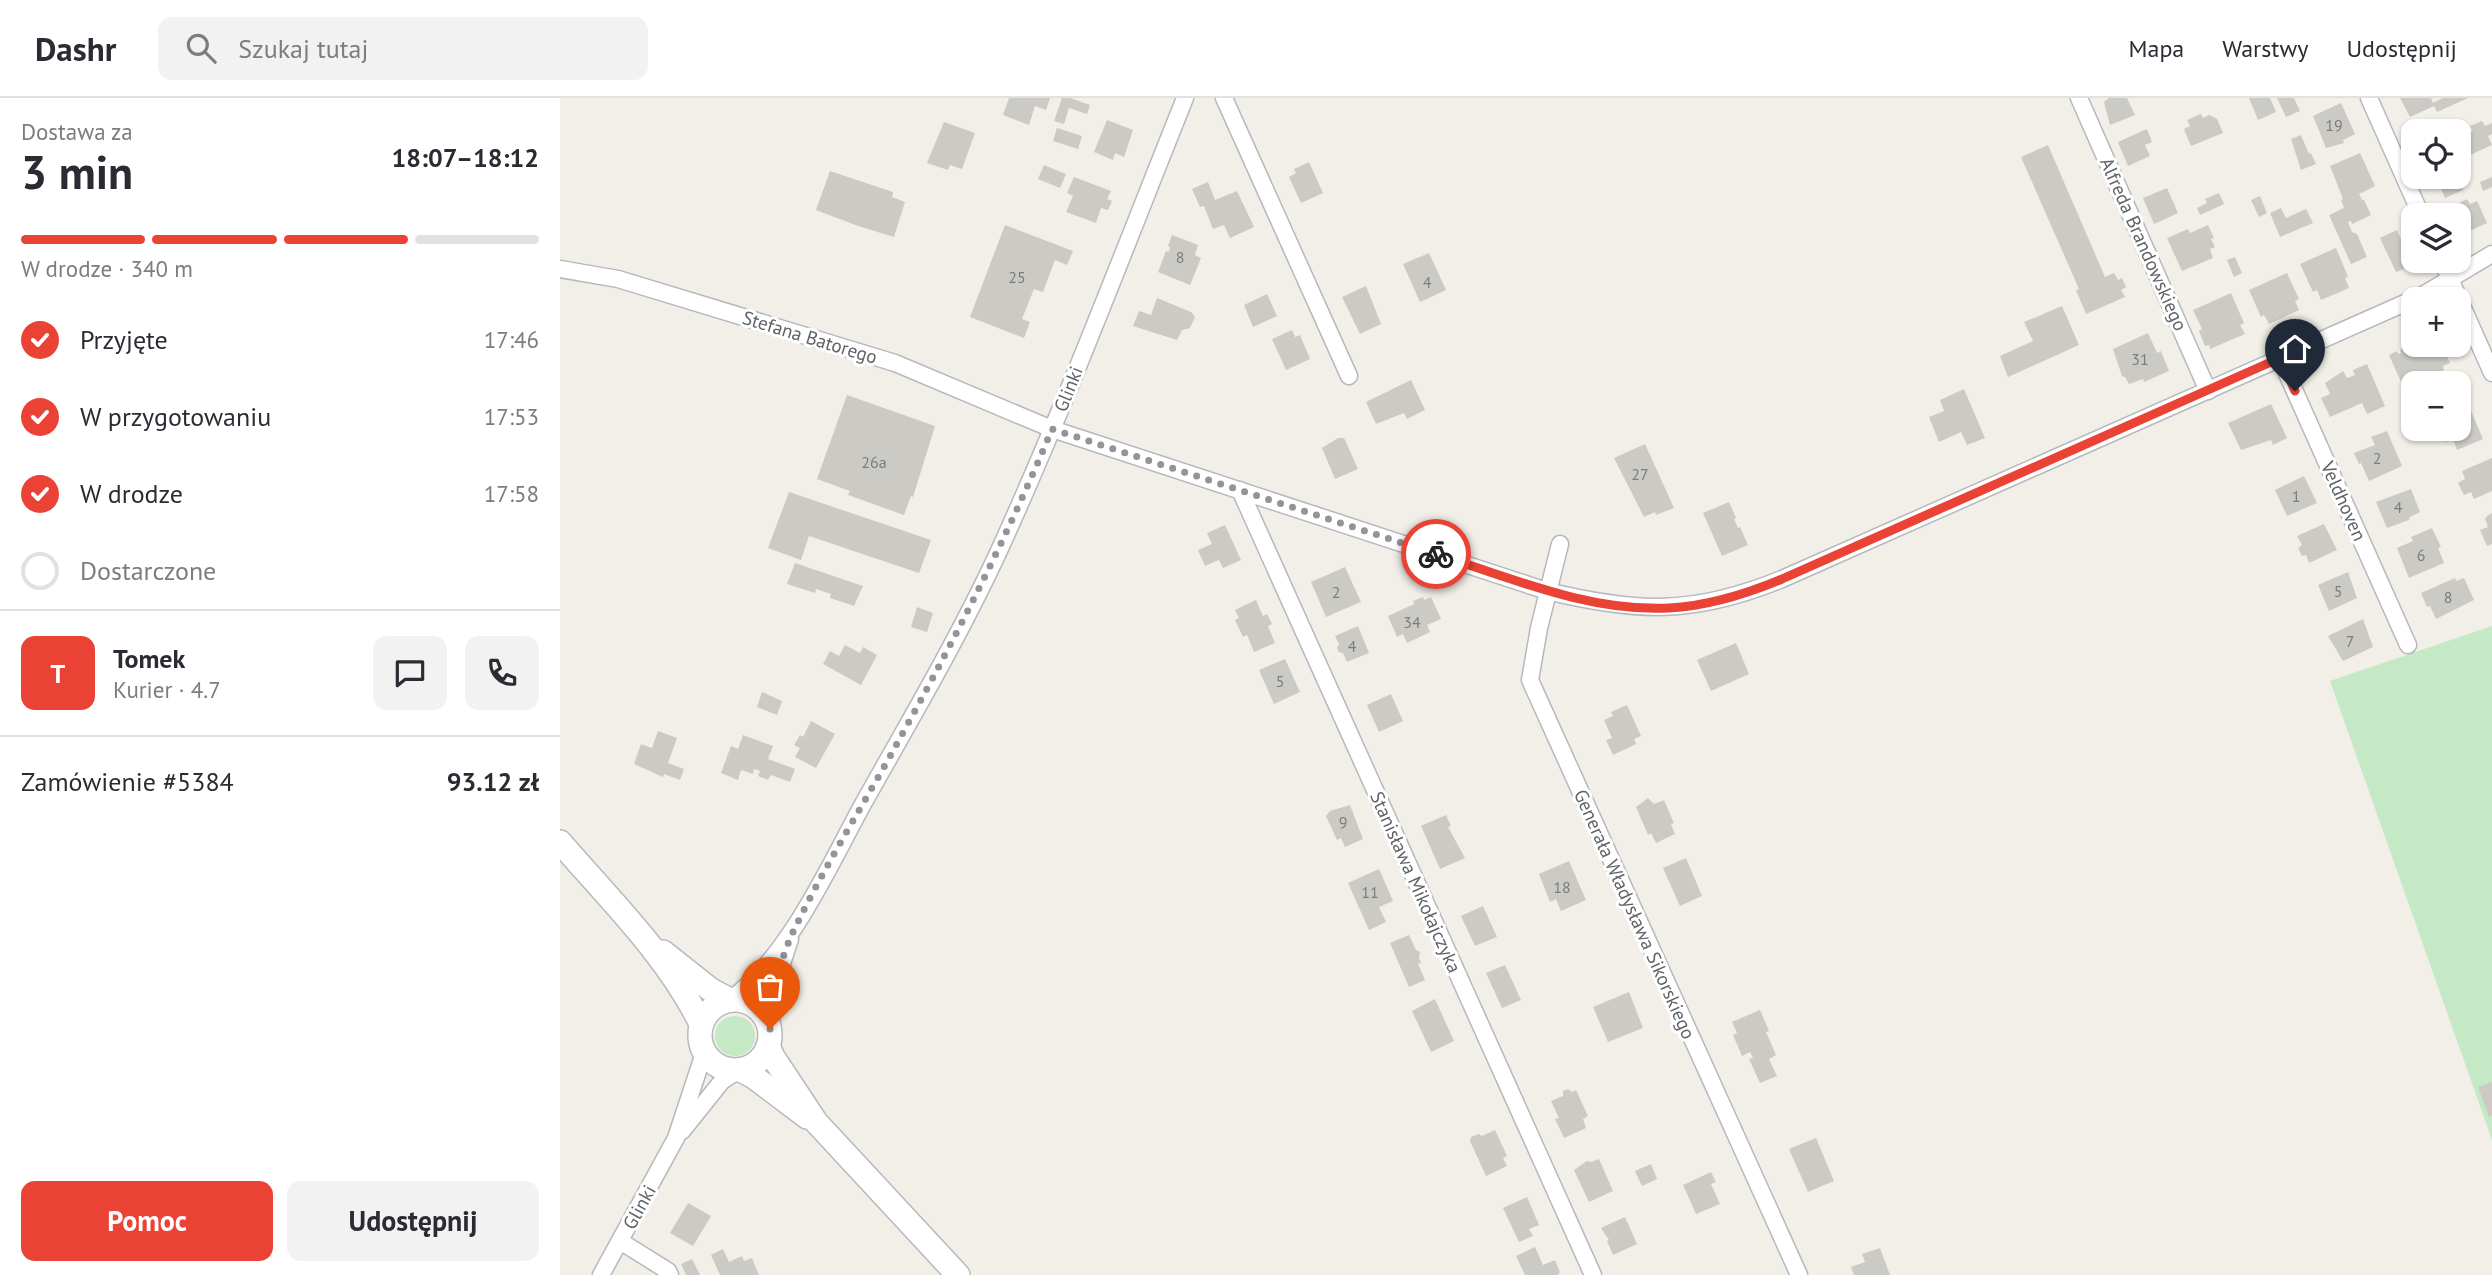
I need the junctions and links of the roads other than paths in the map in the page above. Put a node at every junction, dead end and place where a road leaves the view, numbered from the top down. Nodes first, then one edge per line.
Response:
1 (1185, 98) edge
2 (1224, 98) edge
3 (2079, 98) edge
4 (2369, 98) edge
5 (2416, 203) edge
6 (2492, 254) edge
7 (560, 269) edge
8 (2447, 273) edge
9 (2450, 280) junction
10 (2280, 358) junction
11 (2492, 373) edge
12 (1349, 376) dead end
13 (2208, 391) junction
14 (1052, 429) junction
15 (1240, 490) junction
16 (1560, 544) dead end
17 (1547, 591) junction
18 (2408, 645) dead end
19 (560, 842) edge
20 (793, 930) junction
21 (641, 934) junction
22 (730, 1000) junction
23 (767, 1021) junction
24 (701, 1024) junction
25 (768, 1046) junction
26 (704, 1053) junction
27 (739, 1071) junction
28 (816, 1122) junction
29 (676, 1138) junction
30 (620, 1241) junction
31 (601, 1275) edge
32 (670, 1275) edge
33 (958, 1275) edge
34 (1593, 1275) edge
35 (1799, 1275) edge

1 - 14 street, Glinki
2 - 12 street
3 - 13 street, Alfreda Brandowskiego
4 - 5 street
6 - 9 street, Stefana Batorego
7 - 14 street, Stefana Batorego
8 - 9 street
9 - 10 street, Stefana Batorego
9 - 11 street
10 - 13 street, Stefana Batorego
10 - 18 street, Veldhoven
13 - 17 street, Stefana Batorego
14 - 15 street, Stefana Batorego
14 - 20 street, Glinki
15 - 17 street, Stefana Batorego
15 - 34 street, Stanisława Mikołajczyka
16 - 17 street, Generała Władysława Sikorskiego
17 - 35 street, Generała Władysława Sikorskiego
19 - 21 main road
20 - 22 street, Glinki
20 - 23 street, Glinki
21 - 22 main road
21 - 24 main road
22 - 23 main road
22 - 24 main road
23 - 25 main road
24 - 26 main road
25 - 27 main road
25 - 28 main road
26 - 27 main road
26 - 29 street, Glinki
27 - 28 main road
27 - 29 street, Glinki
28 - 33 main road
29 - 30 street, Glinki
30 - 31 street, Glinki
30 - 32 street

